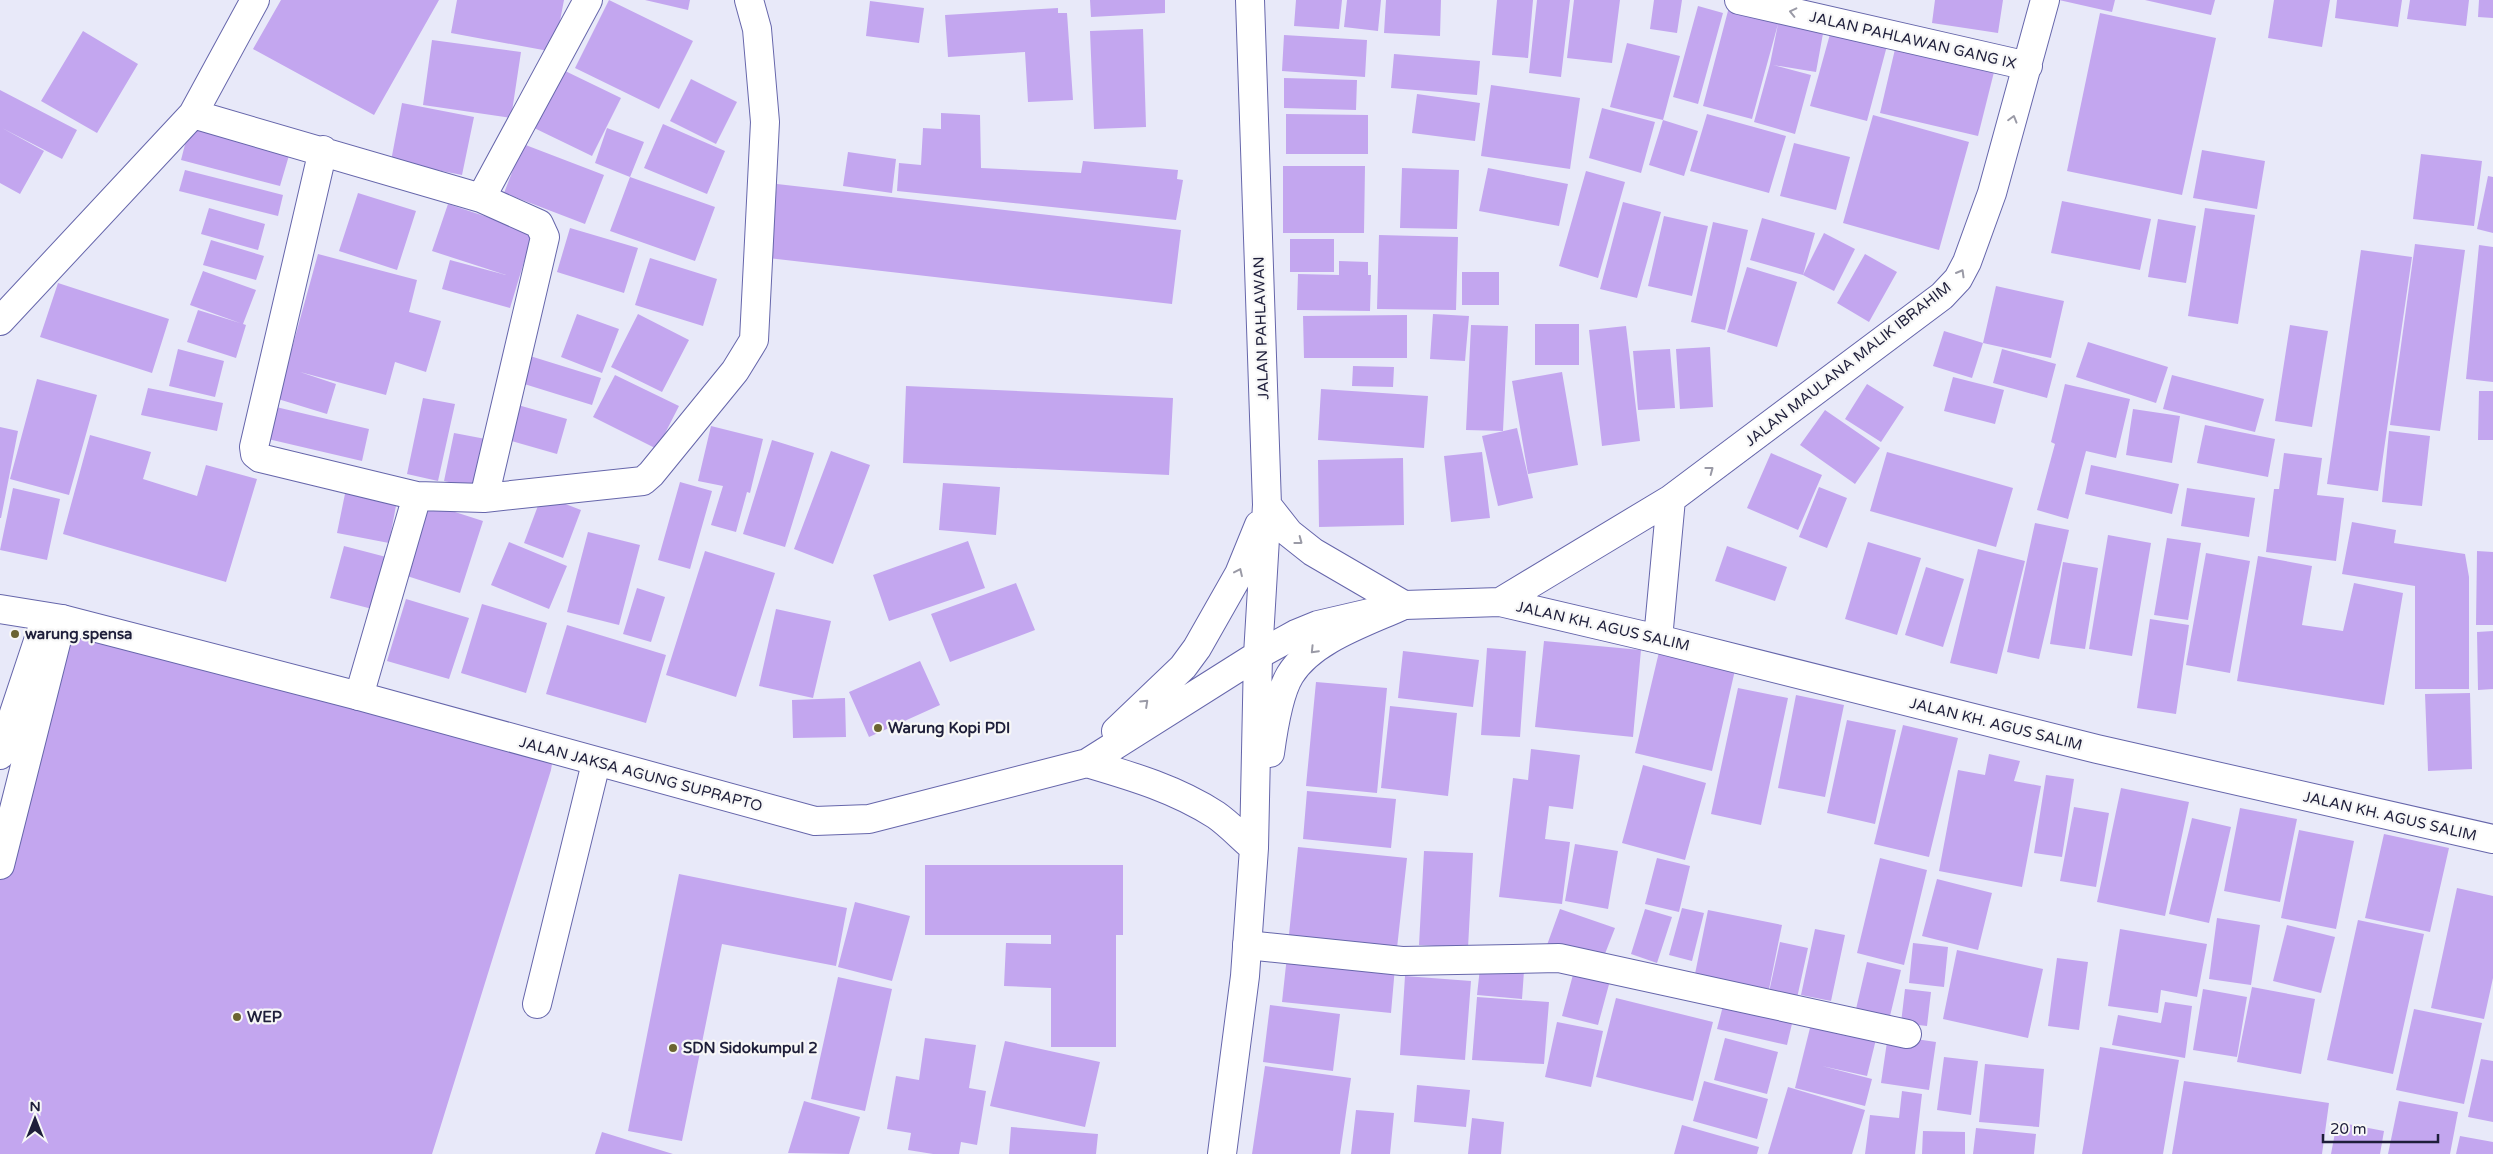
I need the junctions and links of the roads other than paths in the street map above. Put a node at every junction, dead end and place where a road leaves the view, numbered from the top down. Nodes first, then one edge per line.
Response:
1 (255, 0) edge
2 (588, 0) edge
3 (749, 0) edge
4 (1250, 0) edge
5 (1740, 0) edge
6 (2046, 0) edge
7 (2028, 66) junction
8 (193, 114) junction
9 (323, 150) junction
10 (481, 198) junction
11 (0, 321) edge
12 (417, 496) junction
13 (484, 498) junction
14 (1671, 499) junction
15 (1267, 505) junction
16 (1500, 602) junction
17 (1404, 606) junction
18 (0, 609) edge
19 (54, 618) junction
20 (1658, 639) junction
21 (1258, 655) junction
22 (359, 696) junction
23 (0, 755) edge
24 (596, 763) junction
25 (1086, 763) junction
26 (2493, 839) edge
27 (1254, 848) junction
28 (0, 865) edge
29 (1247, 945) junction
30 (537, 1004) dead end
31 (1907, 1034) dead end
32 (1222, 1154) edge

1 - 8 street
2 - 10 street
3 - 13 street
4 - 15 street, JALAN PAHLAWAN
7 -> 5 street, JALAN PAHLAWAN GANG IX
6 - 7 street, JALAN MAULANA MALIK IBRAHIM
14 -> 7 street, JALAN MAULANA MALIK IBRAHIM
8 - 9 street
8 - 11 street
9 - 10 street
9 - 12 street
10 - 13 street
12 - 13 street
12 - 22 street
14 - 16 street, JALAN MAULANA MALIK IBRAHIM
14 - 20 street
15 -> 17 street
15 - 21 street, JALAN PAHLAWAN
25 -> 15 street
16 - 17 street
16 - 20 street, JALAN KH. AGUS SALIM
17 - 21 street, JALAN JAKSA AGUNG SUPRAPTO
17 -> 27 street
18 - 19 street, JALAN JAKSA AGUNG SUPRAPTO
19 - 22 street, JALAN JAKSA AGUNG SUPRAPTO
19 - 23 street
19 - 28 street
20 - 26 street, JALAN KH. AGUS SALIM
21 - 25 street, JALAN JAKSA AGUNG SUPRAPTO
21 - 27 street, JALAN PAHLAWAN
22 - 24 street, JALAN JAKSA AGUNG SUPRAPTO
24 - 25 street, JALAN JAKSA AGUNG SUPRAPTO
24 - 30 street
25 - 27 street
27 - 29 street
29 - 31 street
29 - 32 street

